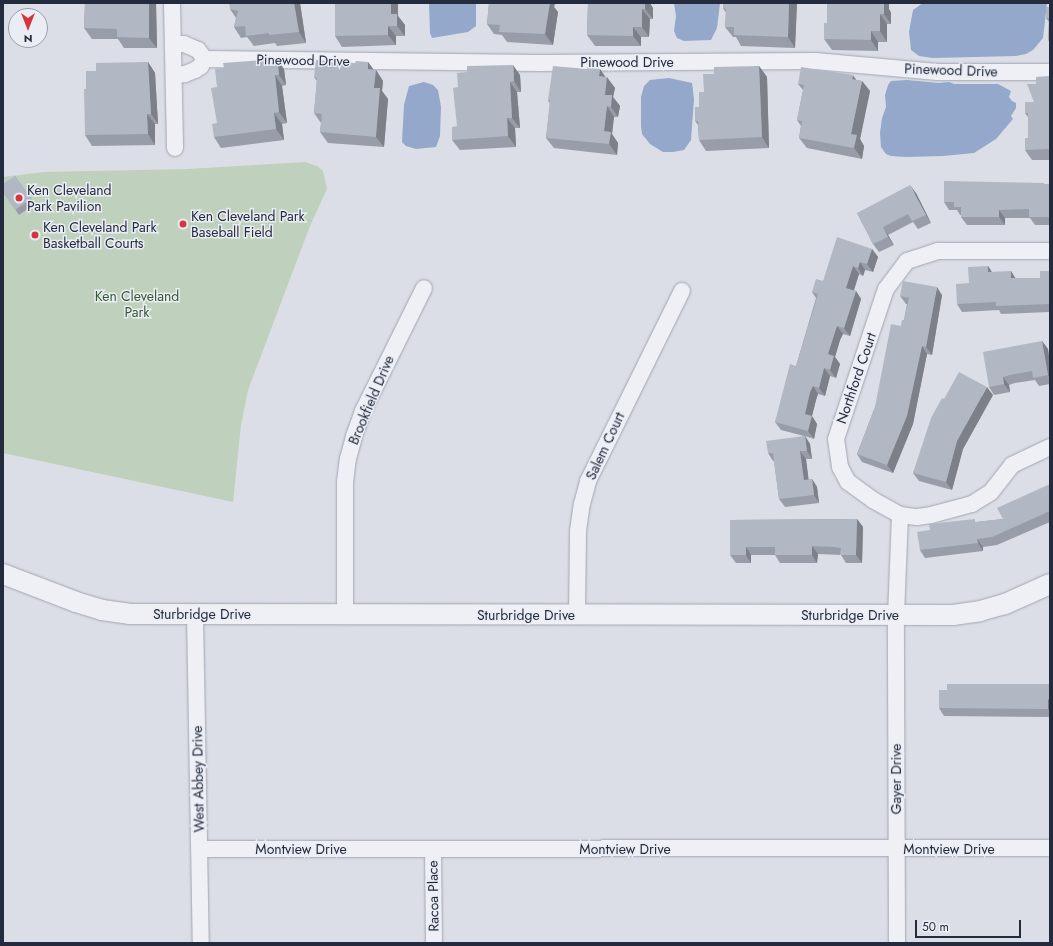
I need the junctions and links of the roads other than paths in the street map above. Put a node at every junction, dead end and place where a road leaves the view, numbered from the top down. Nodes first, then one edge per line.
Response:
1 (172, 3) edge
2 (174, 44) junction
3 (204, 59) junction
4 (1050, 72) edge
5 (175, 75) junction
6 (175, 148) dead end
7 (1050, 251) edge
8 (424, 288) dead end
9 (682, 291) dead end
10 (1050, 447) edge
11 (900, 515) junction
12 (3, 574) edge
13 (1050, 584) edge
14 (195, 614) junction
15 (346, 614) junction
16 (577, 615) junction
17 (896, 615) junction
18 (1050, 848) edge
19 (432, 849) junction
20 (896, 849) junction
21 (200, 850) junction
22 (201, 943) edge
23 (434, 943) edge
24 (897, 943) edge

1 - 2 street
2 - 3 street
2 - 5 street
3 - 4 street, Pinewood Drive
3 - 5 street
5 - 6 street
7 - 11 street, Northford Court
8 - 15 street, Brookfield Drive
9 - 16 street, Salem Court
10 - 11 street
11 - 17 street
12 - 14 street, Sturbridge Drive
13 - 17 street, Sturbridge Drive
14 - 15 street, Sturbridge Drive
14 - 21 street, West Abbey Drive
15 - 16 street, Sturbridge Drive
16 - 17 street, Sturbridge Drive
17 - 20 street, Gayer Drive
18 - 20 street, Montview Drive
19 - 20 street, Montview Drive
19 - 21 street, Montview Drive
19 - 23 street, Racoa Place
20 - 24 street, Gayer Drive
21 - 22 street, West Abbey Drive

